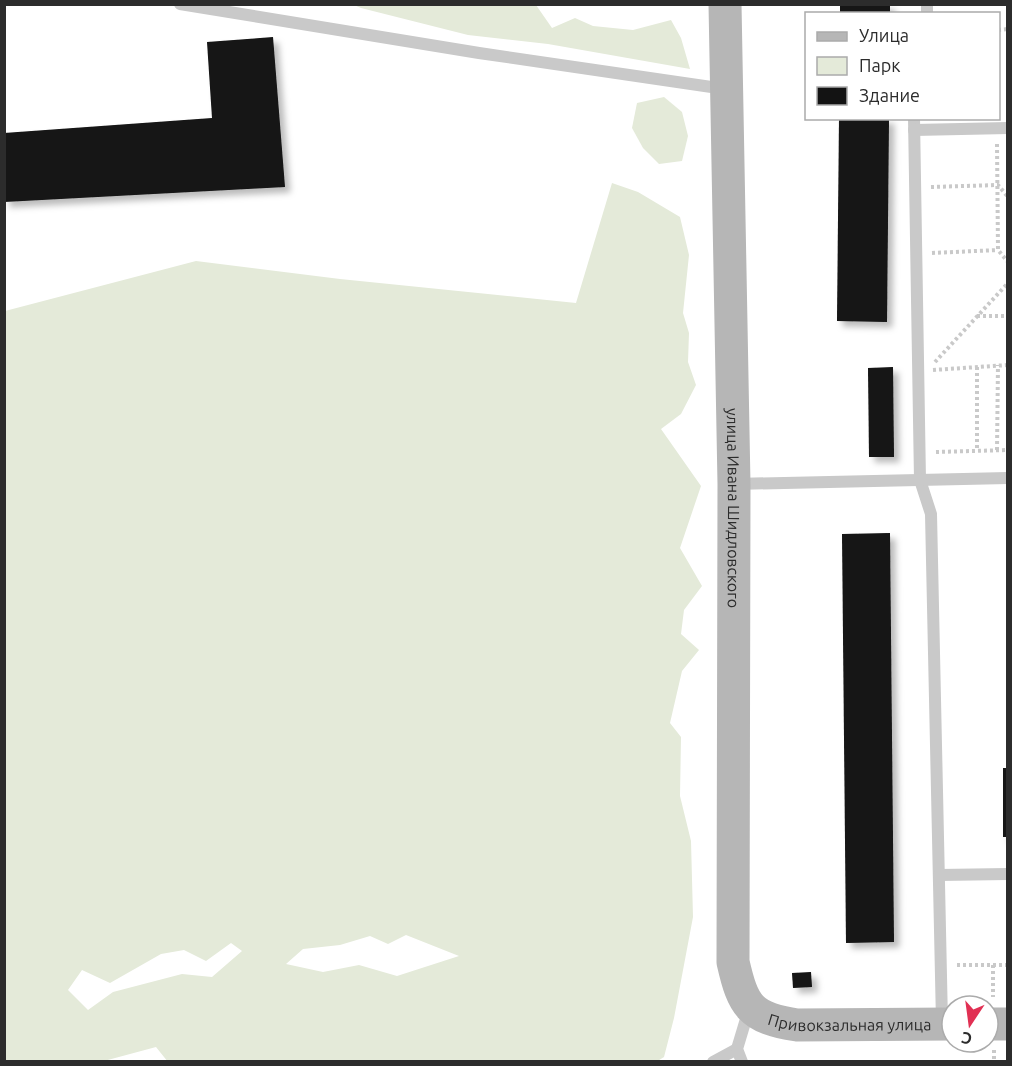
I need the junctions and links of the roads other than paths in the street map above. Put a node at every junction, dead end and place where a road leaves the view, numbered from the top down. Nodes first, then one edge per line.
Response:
1 (180, 4) edge
2 (725, 4) edge
3 (726, 90) junction
4 (914, 124) edge
5 (1002, 128) edge
6 (1008, 478) edge
7 (920, 480) junction
8 (734, 484) junction
9 (1008, 874) edge
10 (939, 875) junction
11 (944, 994) edge
12 (750, 1008) junction
13 (940, 1024) edge
14 (736, 1049) junction
15 (713, 1062) edge
16 (742, 1062) edge

1 - 3 lane
2 - 3 street, улица Ивана Шидловского
3 - 8 street, улица Ивана Шидловского
4 - 5 lane
4 - 7 lane
6 - 7 lane
7 - 8 lane
7 - 10 lane
8 - 12 street, улица Ивана Шидловского
9 - 10 lane
10 - 11 lane
12 - 13 street, Привокзальная улица
12 - 14 lane
14 - 15 lane
14 - 16 lane

